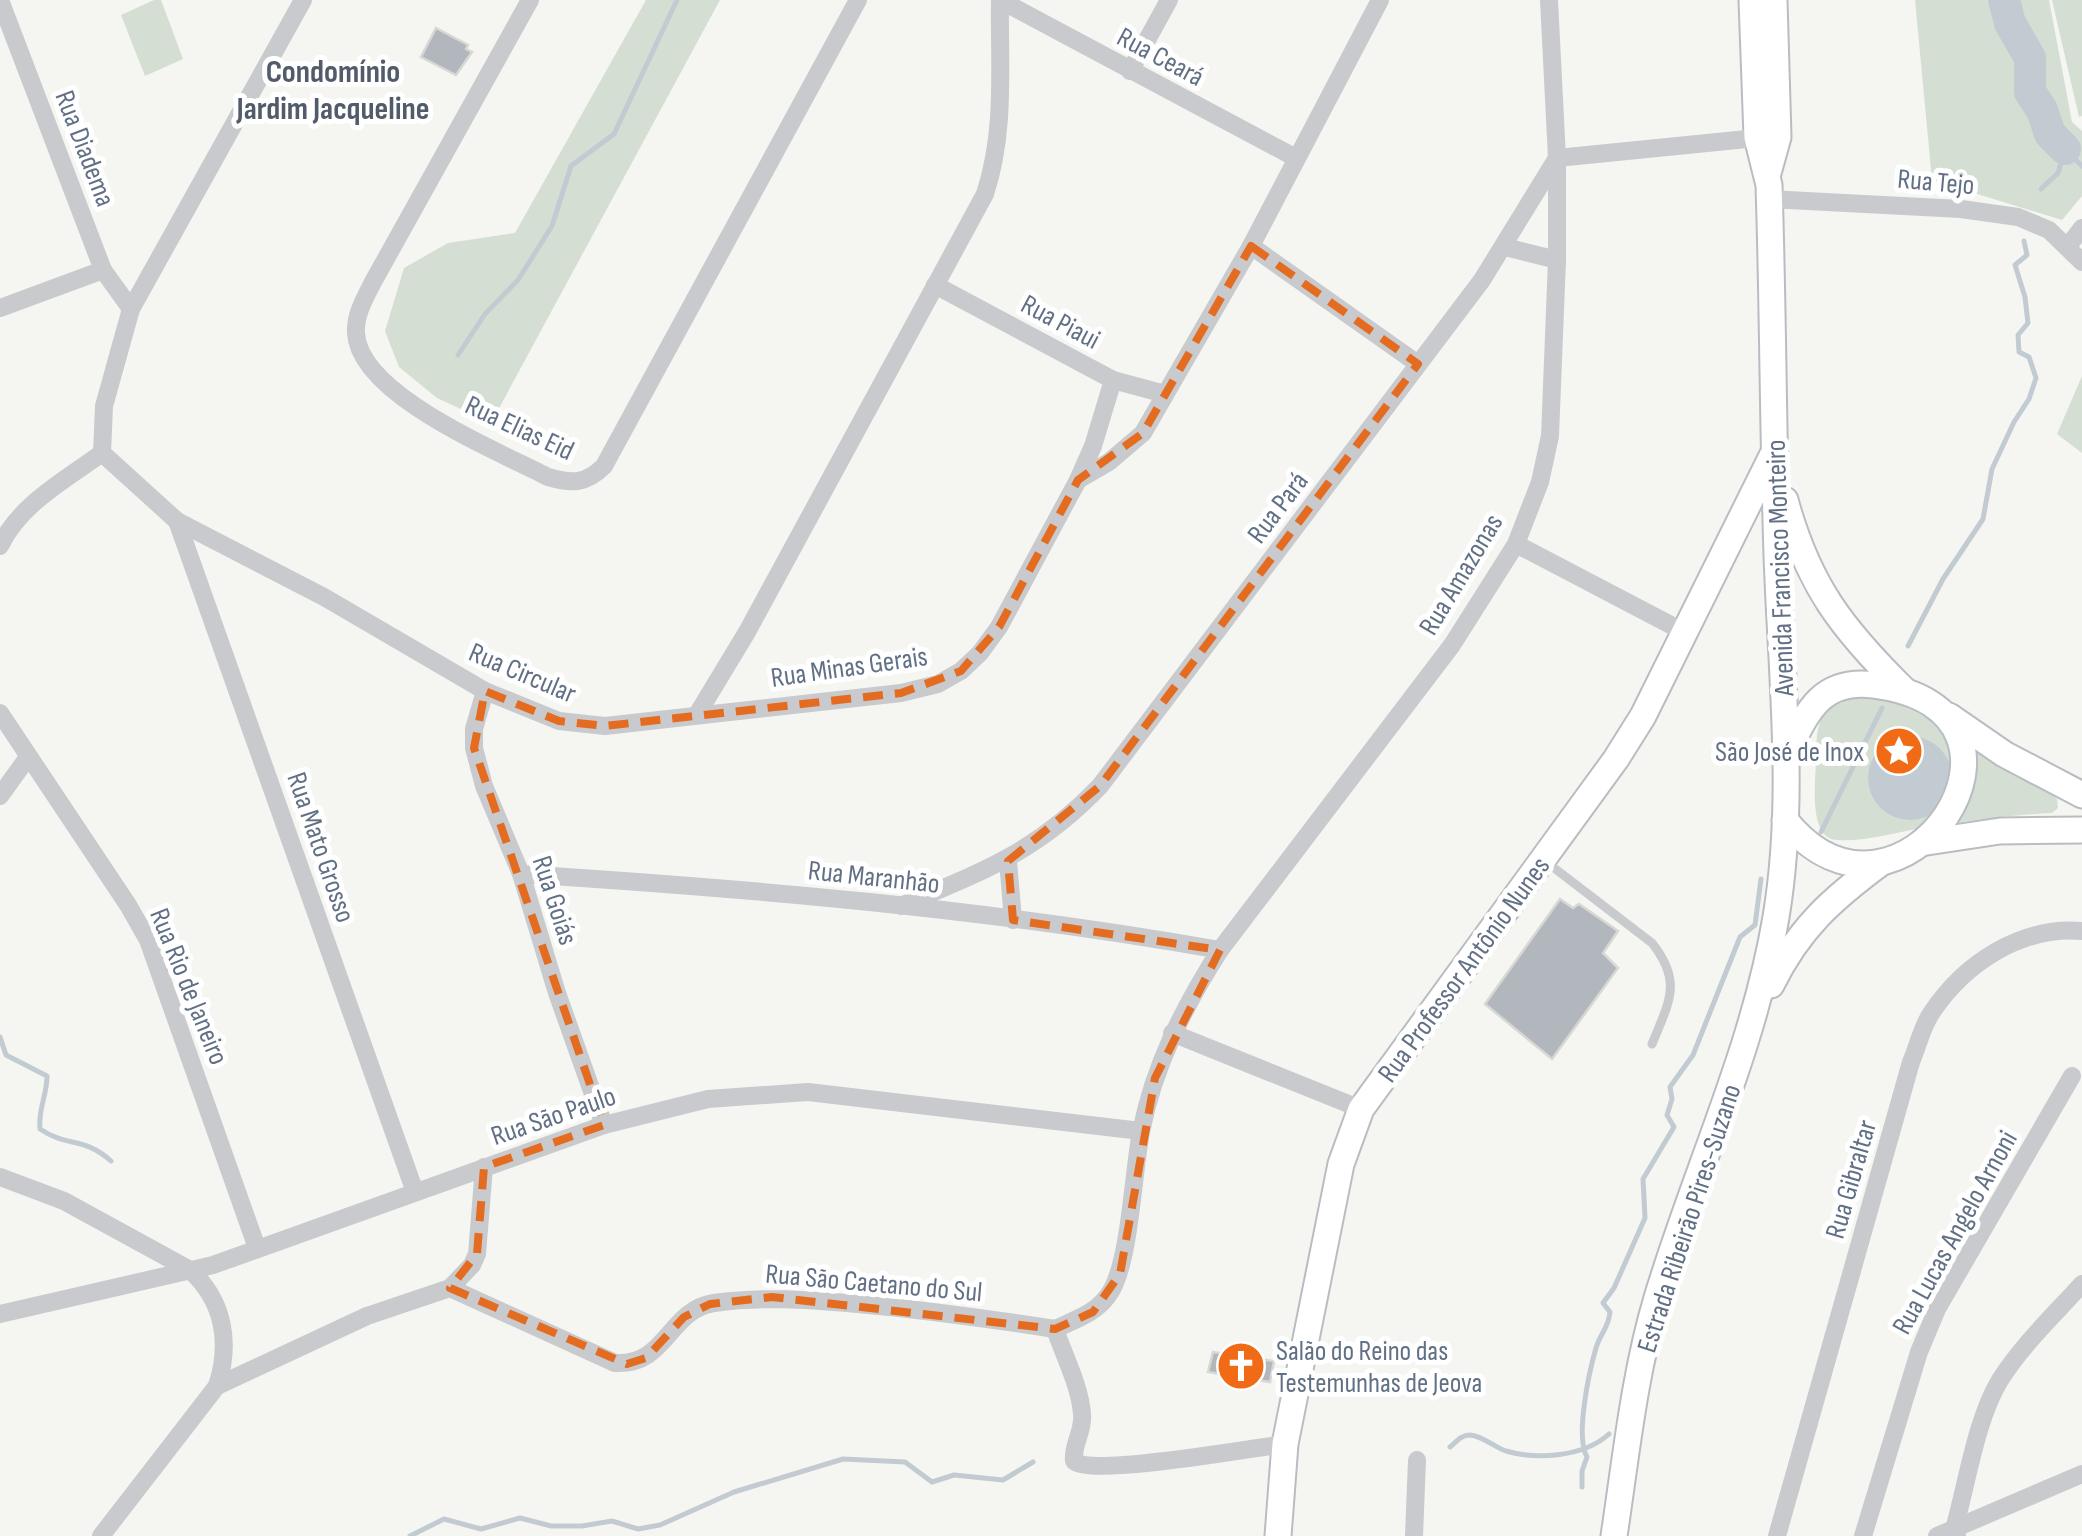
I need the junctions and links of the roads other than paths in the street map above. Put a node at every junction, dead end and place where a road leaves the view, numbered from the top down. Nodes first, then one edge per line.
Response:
1 (0, 0) edge
2 (304, 0) edge
3 (530, 0) edge
4 (858, 0) edge
5 (1000, 0) edge
6 (1169, 0) edge
7 (1380, 0) edge
8 (1549, 0) edge
9 (1752, 0) edge
10 (1774, 0) edge
11 (1130, 71) junction
12 (1767, 137) junction
13 (1296, 158) junction
14 (1557, 158) junction
15 (1769, 186) junction
16 (2082, 228) edge
17 (1251, 246) junction
18 (2068, 246) junction
19 (1505, 247) junction
20 (1557, 260) junction
21 (2082, 262) edge
22 (104, 270) junction
23 (935, 286) junction
24 (0, 308) edge
25 (131, 309) junction
26 (1418, 364) junction
27 (1112, 380) junction
28 (1165, 394) junction
29 (102, 453) junction
30 (1776, 458) junction
31 (1078, 480) junction
32 (177, 521) junction
33 (1516, 544) junction
34 (0, 546) edge
35 (1726, 546) junction
36 (1777, 551) junction
37 (1686, 633) junction
38 (484, 690) junction
39 (1904, 690) junction
40 (1942, 712) junction
41 (0, 713) edge
42 (698, 713) junction
43 (28, 757) junction
44 (1785, 758) junction
45 (2082, 795) edge
46 (0, 796) edge
47 (1784, 820) junction
48 (2082, 830) edge
49 (1927, 842) junction
50 (1543, 859) junction
51 (1008, 861) junction
52 (1882, 862) junction
53 (521, 874) junction
54 (901, 906) junction
55 (1013, 920) junction
56 (2082, 931) edge
57 (1220, 950) junction
58 (1753, 1020) junction
59 (1172, 1033) junction
60 (1652, 1044) dead end
61 (2072, 1076) dead end
62 (1361, 1110) junction
63 (604, 1125) junction
64 (1141, 1131) junction
65 (484, 1167) junction
66 (0, 1178) edge
67 (415, 1192) junction
68 (257, 1248) junction
69 (190, 1270) junction
70 (2082, 1284) edge
71 (450, 1288) junction
72 (0, 1314) edge
73 (1055, 1329) junction
74 (217, 1386) junction
75 (1285, 1444) junction
76 (1418, 1460) dead end
77 (2082, 1474) edge
78 (1950, 1534) edge
79 (101, 1536) edge
80 (1278, 1536) edge
81 (1414, 1536) edge
82 (1614, 1536) edge
83 (1777, 1536) edge
84 (1863, 1536) edge

1 - 22 street, Rua Diadema
2 - 25 street
3 - 4 street, Rua Elias Eid
5 - 11 street, Rua Ceará
5 - 23 street
6 - 11 street
7 - 13 street, Rua Minas Gerais
8 - 14 street, Rua Amazonas
9 - 12 main road, Avenida Francisco Monteiro
10 - 12 main road, Avenida Francisco Monteiro
11 - 13 street, Rua Ceará
12 - 14 street
12 - 15 main road, Avenida Francisco Monteiro
13 - 17 street, Rua Minas Gerais
14 - 19 street, Rua Pará
14 - 20 street, Rua Amazonas
15 - 18 street, Rua Tejo
15 - 30 main road, Avenida Francisco Monteiro
16 - 18 street
17 - 26 street
17 - 28 street, Rua Minas Gerais
18 - 21 street, Rua Tejo
19 - 20 street
19 - 26 street, Rua Pará
20 - 33 street, Rua Amazonas
22 - 24 street
22 - 25 street, Rua Diadema
23 - 27 street, Rua Piaui
23 - 42 street
25 - 29 street
26 - 51 street, Rua Pará
27 - 28 street, Rua Piaui
27 - 31 street, Rua Minas Gerais
28 - 31 street, Rua Minas Gerais
29 - 32 street, Rua Circular
29 - 34 street
30 - 35 main road, Rua Professor Antônio Nunes
30 - 36 main road, Avenida Francisco Monteiro
30 - 39 main road
31 - 42 street, Rua Minas Gerais
32 - 38 street, Rua Circular
32 - 67 street, Rua Mato Grosso
33 - 37 street
33 - 57 street, Rua Amazonas
35 - 36 main road
35 - 37 main road, Rua Professor Antônio Nunes
36 - 44 main road, Avenida Francisco Monteiro
37 - 50 main road, Rua Professor Antônio Nunes
38 - 42 street, Rua Circular
38 - 53 street, Rua Goiás
39 - 40 main road
39 - 44 main road
40 - 45 main road
40 - 49 main road
41 - 43 street, Rua Rio de Janeiro
43 - 46 street
43 - 68 street, Rua Rio de Janeiro
44 - 47 main road, Avenida Francisco Monteiro
47 - 52 main road
47 - 58 main road, Avenida Francisco Monteiro
48 - 49 main road
49 - 52 main road
50 - 60 lane
50 - 62 main road, Rua Professor Antônio Nunes
51 - 54 street, Rua Pará
51 - 55 street
52 - 58 main road
53 - 54 street, Rua Maranhão
53 - 63 street, Rua Goiás
54 - 55 street, Rua Maranhão
55 - 57 street, Rua Maranhão
56 - 83 street, Rua Gibraltar
57 - 59 street, Rua Amazonas
58 - 82 main road, Estrada Ribeirão Pires-Suzano
59 - 62 street
59 - 64 street, Rua Amazonas
61 - 84 street, Rua Lucas Angelo Arnoni
62 - 75 main road, Rua Professor Antônio Nunes
63 - 64 street, Rua São Paulo
63 - 65 street, Rua São Paulo
64 - 73 street, Rua Amazonas
65 - 67 street, Rua São Paulo
65 - 71 street
66 - 69 street
67 - 68 street, Rua São Paulo
68 - 69 street, Rua São Paulo
69 - 72 street, Rua São Paulo
69 - 74 street
70 - 78 street
71 - 73 street, Rua São Caetano do Sul
71 - 74 street
73 - 75 street
74 - 79 street
75 - 80 main road, Rua Professor Antônio Nunes
76 - 81 street
77 - 78 street

